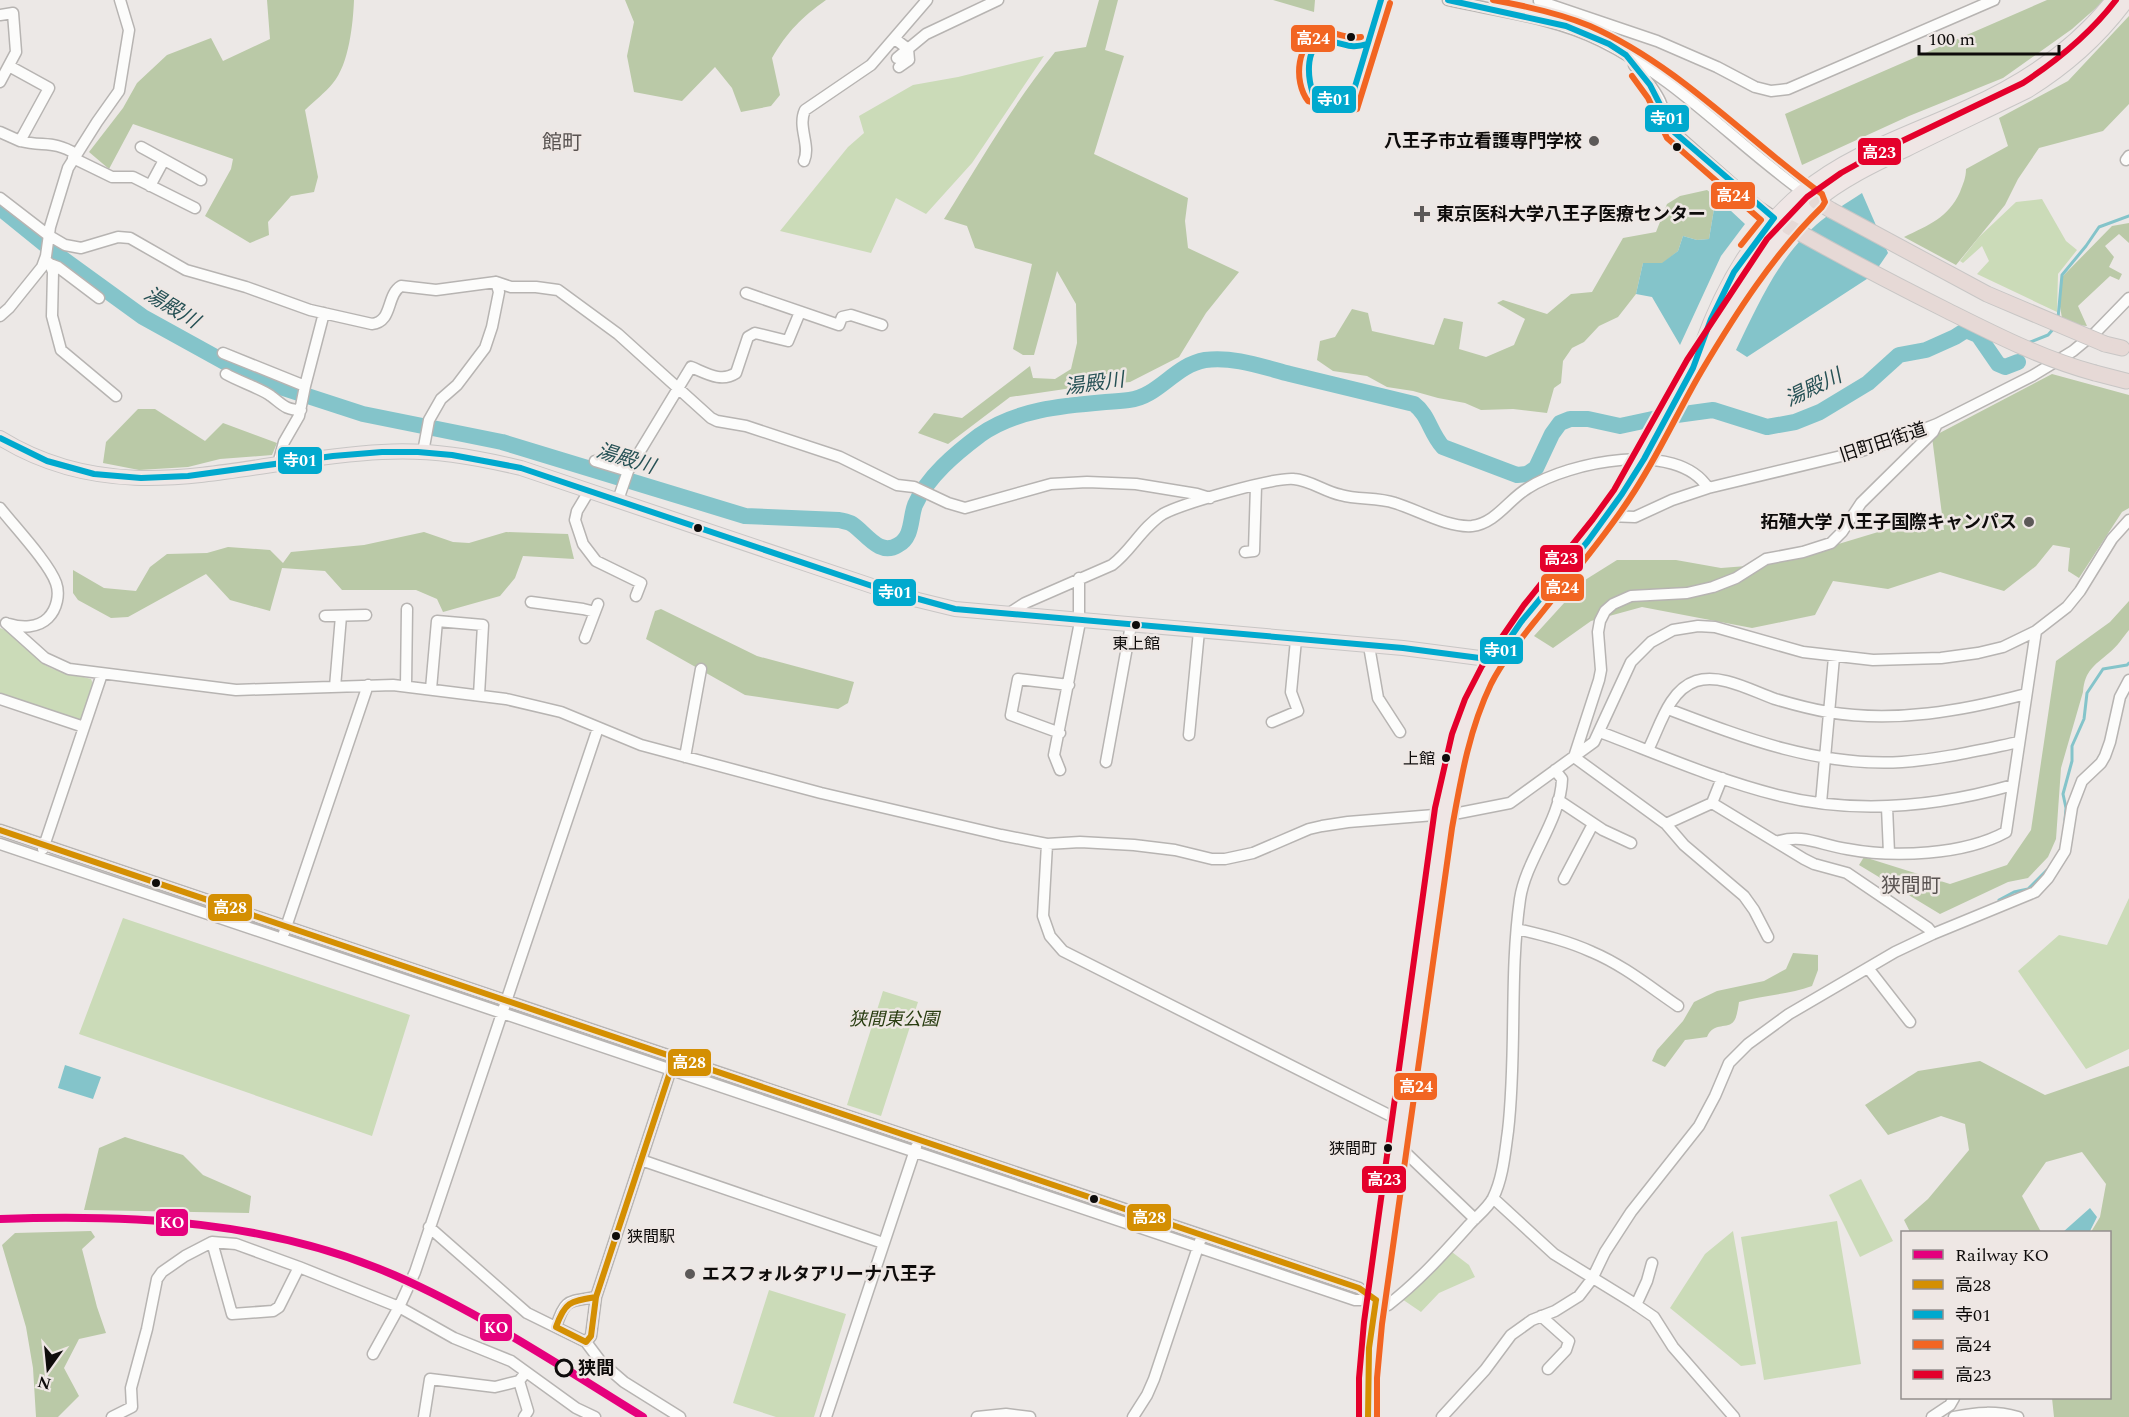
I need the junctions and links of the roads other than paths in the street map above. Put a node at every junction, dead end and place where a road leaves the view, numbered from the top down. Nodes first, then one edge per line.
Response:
1 (120, 0) edge
2 (927, 0) edge
3 (998, 0) edge
4 (1448, 0) edge
5 (1994, 0) edge
6 (2114, 0) edge
7 (2127, 0) edge
8 (1539, 1) edge
9 (0, 15) edge
10 (895, 39) junction
11 (908, 49) junction
12 (1627, 56) junction
13 (898, 62) dead end
14 (9, 66) junction
15 (0, 82) edge
16 (0, 132) edge
17 (20, 141) junction
18 (141, 147) dead end
19 (74, 156) junction
20 (164, 160) junction
21 (804, 161) dead end
22 (201, 180) dead end
23 (150, 186) junction
24 (1802, 192) junction
25 (0, 198) edge
26 (1816, 201) junction
27 (195, 208) dead end
28 (1774, 218) junction
29 (1795, 230) junction
30 (48, 237) junction
31 (47, 260) junction
32 (496, 282) junction
33 (746, 293) dead end
34 (99, 298) dead end
35 (2129, 298) edge
36 (800, 312) junction
37 (324, 314) junction
38 (0, 316) edge
39 (882, 325) dead end
40 (2122, 348) dead end
41 (223, 353) dead end
42 (1693, 368) junction
43 (226, 374) dead end
44 (2126, 381) dead end
45 (304, 387) junction
46 (677, 389) junction
47 (116, 396) dead end
48 (301, 407) junction
49 (1937, 423) junction
50 (0, 438) edge
51 (423, 452) junction
52 (1644, 459) junction
53 (595, 460) dead end
54 (278, 464) junction
55 (628, 472) junction
56 (1256, 486) junction
57 (1708, 488) junction
58 (589, 491) junction
59 (620, 494) junction
60 (1210, 498) junction
61 (0, 508) edge
62 (1607, 516) junction
63 (2129, 520) edge
64 (1245, 552) dead end
65 (1079, 578) junction
66 (636, 596) dead end
67 (531, 602) dead end
68 (407, 609) dead end
69 (1008, 614) junction
70 (366, 615) dead end
71 (325, 616) dead end
72 (341, 616) junction
73 (1080, 621) junction
74 (3, 622) edge
75 (1131, 625) junction
76 (1199, 631) junction
77 (2036, 631) junction
78 (585, 639) dead end
79 (1296, 640) junction
80 (1369, 646) junction
81 (1834, 657) junction
82 (1495, 660) junction
83 (701, 669) dead end
84 (102, 674) junction
85 (2129, 680) edge
86 (368, 685) junction
87 (1069, 685) junction
88 (406, 686) junction
89 (335, 687) junction
90 (431, 689) junction
91 (2026, 694) junction
92 (479, 695) junction
93 (0, 699) edge
94 (1668, 709) junction
95 (1829, 712) junction
96 (1272, 722) dead end
97 (84, 727) junction
98 (598, 728) junction
99 (1400, 732) dead end
100 (1600, 732) junction
101 (1060, 734) junction
102 (1189, 735) dead end
103 (2019, 742) junction
104 (1648, 750) junction
105 (685, 757) junction
106 (1574, 757) junction
107 (1825, 757) junction
108 (1107, 762) dead end
109 (1060, 770) dead end
110 (1555, 770) junction
111 (1722, 778) junction
112 (2013, 785) junction
113 (1558, 800) junction
114 (1712, 803) junction
115 (1821, 803) junction
116 (1887, 807) junction
117 (1445, 814) junction
118 (1593, 824) junction
119 (1666, 824) junction
120 (0, 830) edge
121 (1776, 842) junction
122 (1631, 843) dead end
123 (0, 844) edge
124 (1047, 844) junction
125 (45, 845) junction
126 (1889, 854) junction
127 (40, 858) junction
128 (1564, 879) dead end
129 (286, 926) junction
130 (1517, 929) junction
131 (1933, 934) junction
132 (1768, 937) dead end
133 (282, 939) junction
134 (1868, 968) junction
135 (507, 1000) junction
136 (1678, 1006) dead end
137 (502, 1013) junction
138 (1910, 1022) dead end
139 (675, 1057) junction
140 (671, 1070) junction
141 (1402, 1119) junction
142 (918, 1139) junction
143 (1399, 1149) junction
144 (914, 1152) junction
145 (641, 1161) junction
146 (1493, 1198) junction
147 (1474, 1219) junction
148 (429, 1227) junction
149 (1202, 1235) junction
150 (212, 1242) junction
151 (883, 1243) junction
152 (1198, 1247) junction
153 (1652, 1263) dead end
154 (299, 1267) junction
155 (1592, 1279) junction
156 (596, 1297) junction
157 (1376, 1300) junction
158 (400, 1304) junction
159 (1636, 1305) junction
160 (1541, 1316) junction
161 (556, 1327) junction
162 (586, 1342) junction
163 (373, 1354) dead end
164 (1548, 1369) dead end
165 (526, 1372) junction
166 (519, 1382) junction
167 (1953, 1399) edge
168 (112, 1417) edge
169 (424, 1417) edge
170 (525, 1417) edge
171 (595, 1417) edge
172 (680, 1417) edge
173 (826, 1417) edge
174 (977, 1417) edge
175 (1030, 1417) edge
176 (1132, 1417) edge
177 (1368, 1417) edge
178 (1442, 1417) edge
179 (1734, 1417) edge
180 (1932, 1417) edge
181 (1954, 1417) edge
182 (2018, 1417) edge

1 - 19 street
2 - 10 street
3 - 11 street
4 - 12 street
5 - 8 street
6 - 24 main road
7 - 26 main road
9 - 14 street
10 - 11 street
10 - 21 street
11 - 13 street
12 - 24 street
12 - 28 street
14 - 15 street
14 - 17 street
16 - 17 street
17 - 19 street
18 - 20 street
19 - 23 street
19 - 30 street
20 - 22 street
20 - 23 street
23 - 27 street
24 - 26 street
24 - 28 main road
25 - 30 street
26 - 29 main road
26 - 40 highway, bridge
28 - 29 street
28 - 42 main road
29 - 42 main road
29 - 44 highway, bridge
30 - 31 street
30 - 37 street
31 - 34 street
31 - 38 street
31 - 47 street
32 - 37 street
32 - 46 street
32 - 51 street
33 - 36 street
35 - 49 street, 旧町田街道
36 - 39 street
36 - 46 street
37 - 45 street
41 - 45 street
42 - 52 main road
43 - 48 street
45 - 48 street
46 - 55 street
46 - 60 street
48 - 54 street
49 - 57 street, 旧町田街道
49 - 106 street
50 - 54 main road
51 - 54 main road
51 - 58 main road
52 - 56 street
52 - 57 street
52 - 62 main road
53 - 55 street
55 - 59 street
56 - 60 street
56 - 64 street
57 - 62 street, 旧町田街道
58 - 59 main road
58 - 66 street
59 - 69 main road
60 - 65 street
61 - 74 street
62 - 82 main road
63 - 77 street
65 - 69 street
65 - 73 street
67 - 78 street
68 - 88 street
69 - 73 main road
70 - 72 street
71 - 72 street
72 - 89 street
73 - 75 main road
73 - 87 street
74 - 84 street
75 - 76 main road
75 - 108 street
76 - 79 main road
76 - 102 street
77 - 81 street
77 - 91 street
79 - 80 main road
79 - 96 street
80 - 82 main road
80 - 99 street
81 - 95 street
81 - 100 street
82 - 117 main road
83 - 105 street
84 - 89 street
84 - 97 street
85 - 131 street
86 - 88 street
86 - 89 street
86 - 129 street
87 - 101 street
87 - 101 street
88 - 90 street
90 - 92 street
90 - 92 street
91 - 95 street
91 - 103 street
92 - 98 street
93 - 97 street
94 - 95 street
94 - 104 street
94 - 107 street
95 - 107 street
97 - 125 street
98 - 105 street
98 - 135 street
100 - 104 street
100 - 106 street
101 - 109 street
103 - 107 street
103 - 112 street
104 - 111 street
105 - 124 street
106 - 110 street
106 - 119 street
107 - 115 street
110 - 113 street
110 - 117 street
111 - 114 street
111 - 115 street
112 - 116 street
112 - 126 street
113 - 118 street
113 - 130 street
114 - 119 street
114 - 121 street
115 - 116 street
116 - 126 street
117 - 124 street
117 - 141 main road
118 - 122 street
118 - 128 street
119 - 132 street
120 - 125 street
121 - 126 street
121 - 131 street
123 - 127 street
124 - 141 street
125 - 127 street
125 - 129 street
127 - 133 street
129 - 133 street
129 - 135 street
130 - 136 street
130 - 146 street
131 - 134 street
133 - 137 street
134 - 138 street
134 - 155 street
135 - 137 street
135 - 139 street
137 - 140 street
137 - 148 street
139 - 140 street
139 - 142 street
140 - 144 street
140 - 145 street
141 - 143 main road
142 - 144 street
142 - 149 street
143 - 147 street
143 - 157 main road
144 - 151 street
144 - 152 street
145 - 151 street
145 - 156 street
146 - 147 street
146 - 155 street
147 - 157 street
148 - 158 street
148 - 161 street
149 - 152 street
149 - 157 street
150 - 154 street
150 - 154 street
150 - 168 street
151 - 173 street
152 - 157 street
152 - 176 street
153 - 159 street
154 - 158 street
155 - 159 street
155 - 160 street
156 - 161 street
156 - 162 street
157 - 177 main road
158 - 163 street
158 - 165 street
159 - 179 street
160 - 164 street
160 - 178 street
161 - 162 street
162 - 172 street
165 - 166 street
165 - 171 street
166 - 169 street
166 - 170 street
167 - 180 street
174 - 175 street
181 - 182 street

